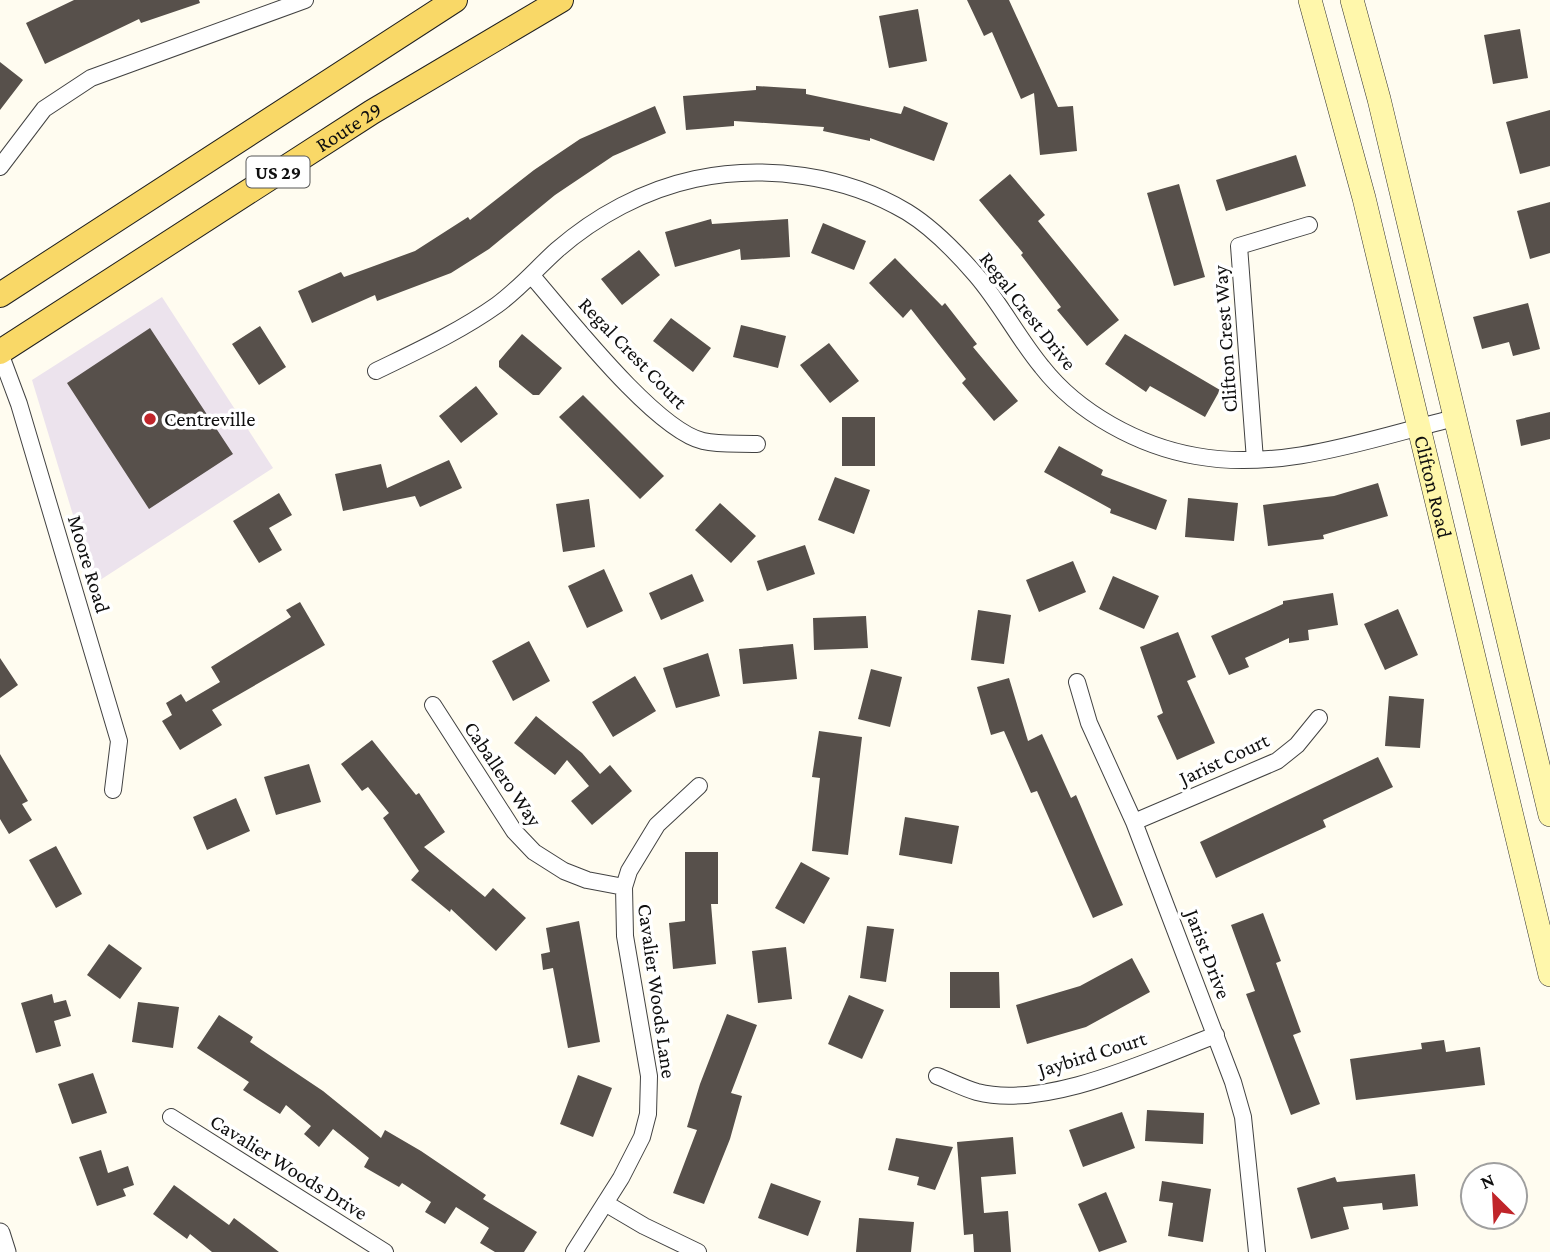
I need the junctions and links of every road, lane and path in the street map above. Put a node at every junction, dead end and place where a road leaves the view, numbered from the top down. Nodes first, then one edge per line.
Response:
1 (305, 0) edge
2 (455, 0) edge
3 (561, 0) edge
4 (1310, 0) edge
5 (1352, 0) edge
6 (0, 167) edge
7 (1308, 225) dead end
8 (532, 276) junction
9 (0, 295) edge
10 (0, 352) edge
11 (376, 371) dead end
12 (1455, 418) junction
13 (1419, 427) junction
14 (757, 444) dead end
15 (1255, 460) junction
16 (1077, 682) dead end
17 (433, 705) dead end
18 (1319, 718) dead end
19 (699, 786) dead end
20 (113, 790) dead end
21 (1550, 815) edge
22 (1134, 822) junction
23 (624, 887) junction
24 (1550, 975) edge
25 (1216, 1034) junction
26 (937, 1076) dead end
27 (171, 1117) dead end
28 (605, 1203) junction
29 (0, 1233) edge
30 (6, 1252) edge
31 (385, 1252) edge
32 (574, 1252) edge
33 (698, 1252) edge
34 (1257, 1252) edge

1 - 6 street
2 - 9 main road, US 29
3 - 10 main road, Route 29 / US 29
4 - 13 main road, Clifton Road
5 - 12 main road, Clifton Road
7 - 15 street, Clifton Crest Way
8 - 11 street, Regal Crest Drive
8 - 14 street, Regal Crest Court
8 - 15 street, Regal Crest Drive
10 - 20 street, Moore Road
12 - 13 street, Regal Crest Drive
12 - 21 main road, Clifton Road
13 - 15 street, Regal Crest Drive
13 - 24 main road, Clifton Road
16 - 22 street, Jarist Drive
17 - 23 street, Caballero Way
18 - 22 street, Jarist Court
19 - 23 street, Cavalier Woods Lane
22 - 25 street, Jarist Drive
23 - 28 street, Cavalier Woods Lane
25 - 26 street, Jaybird Court
25 - 34 street, Jarist Drive
27 - 31 street, Cavalier Woods Drive
28 - 32 street, Cavalier Woods Lane
28 - 33 street
29 - 30 street

